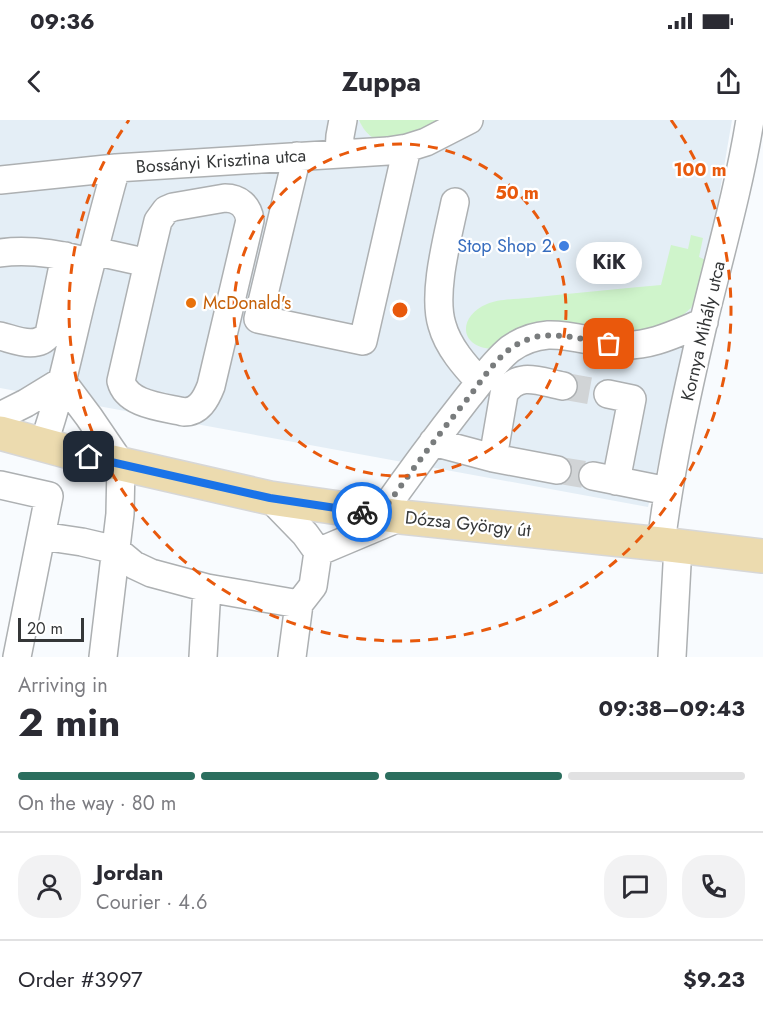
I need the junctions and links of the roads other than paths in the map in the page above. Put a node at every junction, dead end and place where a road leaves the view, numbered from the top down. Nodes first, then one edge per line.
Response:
1 (343, 120) edge
2 (469, 120) edge
3 (750, 120) edge
4 (407, 148) junction
5 (339, 153) junction
6 (297, 156) junction
7 (116, 168) junction
8 (0, 180) edge
9 (455, 202) dead end
10 (0, 254) edge
11 (65, 256) junction
12 (92, 257) junction
13 (148, 263) junction
14 (704, 322) junction
15 (0, 336) edge
16 (62, 381) junction
17 (480, 382) junction
18 (563, 386) tunnel mouth
19 (608, 394) tunnel mouth
20 (0, 416) edge
21 (0, 433) edge
22 (433, 442) junction
23 (43, 445) junction
24 (493, 458) junction
25 (121, 464) junction
26 (557, 470) tunnel mouth
27 (0, 485) edge
28 (668, 491) junction
29 (270, 498) junction
30 (391, 515) junction
31 (42, 536) junction
32 (670, 545) junction
33 (116, 550) junction
34 (318, 552) junction
35 (763, 556) edge
36 (207, 588) junction
37 (299, 604) junction
38 (17, 657) edge
39 (103, 657) edge
40 (203, 657) edge
41 (292, 657) edge
42 (672, 657) edge

1 - 5 street
2 - 4 street, Bossányi Krisztina utca
3 - 14 street, Kornya Mihály utca
4 - 5 street, Bossányi Krisztina utca
4 - 6 street
5 - 6 street, Bossányi Krisztina utca
6 - 7 street, Bossányi Krisztina utca
7 - 8 street
7 - 12 street, Bossányi Krisztina utca
9 - 17 street
10 - 11 street
11 - 12 street
11 - 15 street
12 - 13 street
12 - 16 street, Bossányi Krisztina utca
13 - 13 street
14 - 17 street
14 - 28 street, Kornya Mihály utca
16 - 20 street
16 - 23 street, Bossányi Krisztina utca
16 - 25 street
17 - 22 street
18 - 24 street
19 - 28 street
21 - 23 main road, Dózsa György út
22 - 24 street
22 - 30 street
23 - 25 main road, Dózsa György út
24 - 26 street
25 - 29 main road, Dózsa György út
25 - 33 street
27 - 31 street
28 - 32 street, Kornya Mihály utca
29 - 30 main road, Dózsa György út
29 - 34 street
30 - 32 main road, Dózsa György út
30 - 34 street
31 - 33 street
31 - 38 street
32 - 35 main road, Dózsa György út
32 - 42 street, Kornya Mihály utca
33 - 36 street
33 - 39 street
34 - 37 street
36 - 37 street
36 - 40 street
37 - 41 street

